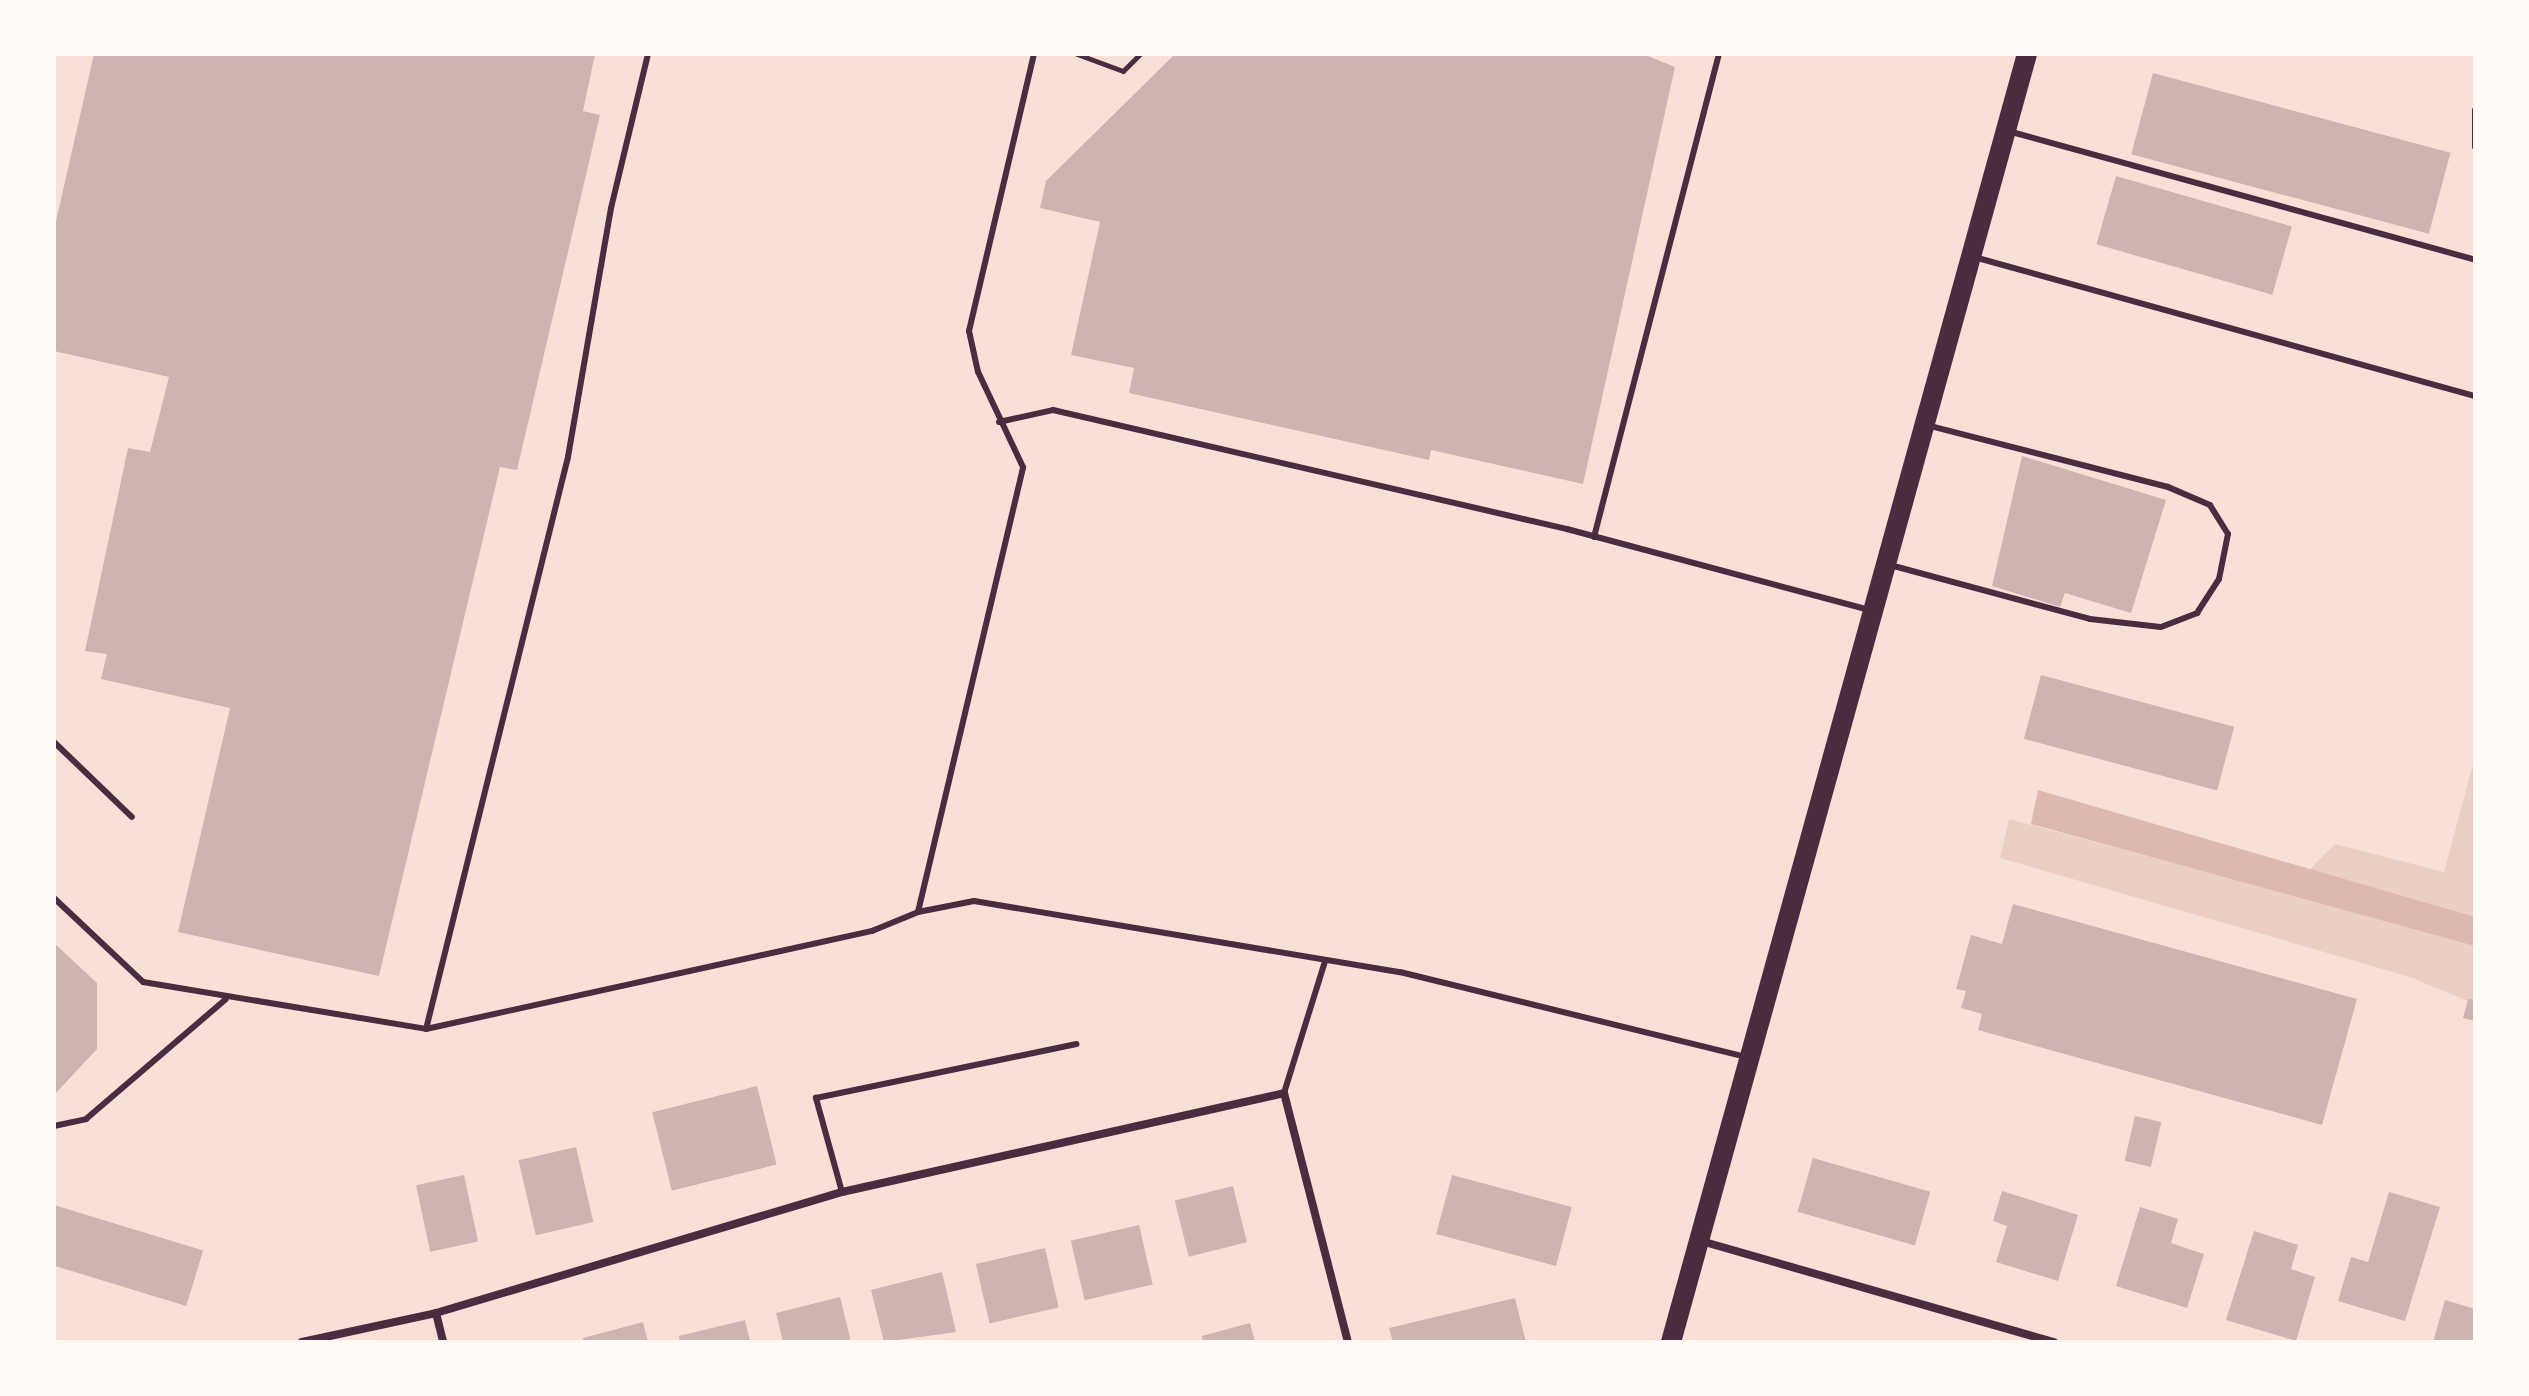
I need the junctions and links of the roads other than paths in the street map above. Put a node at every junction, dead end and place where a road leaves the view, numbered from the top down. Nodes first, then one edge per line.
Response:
1 (648, 54) edge
2 (1034, 54) edge
3 (1719, 54) edge
4 (2027, 54) edge
5 (2475, 110) edge
6 (2006, 130) junction
7 (2475, 147) edge
8 (1971, 256) junction
9 (2475, 260) edge
10 (2475, 396) edge
11 (999, 422) junction
12 (1925, 425) junction
13 (1594, 537) junction
14 (1886, 564) junction
15 (1872, 610) junction
16 (54, 742) edge
17 (132, 817) dead end
18 (54, 898) edge
19 (918, 912) junction
20 (1325, 961) junction
21 (226, 999) junction
22 (426, 1029) junction
23 (1076, 1044) dead end
24 (1748, 1058) junction
25 (1284, 1093) junction
26 (54, 1126) edge
27 (842, 1192) junction
28 (1699, 1241) junction
29 (436, 1313) junction
30 (302, 1342) edge
31 (443, 1342) edge
32 (1348, 1342) edge
33 (1671, 1342) edge
34 (2054, 1342) edge

1 - 22 lane
2 - 11 lane
3 - 13 lane
4 - 6 main road
5 - 7 lane
6 - 8 main road
6 - 9 lane
8 - 10 lane
8 - 12 main road
11 - 13 lane
11 - 19 lane
12 - 14 main road
12 - 14 lane
13 - 15 lane
14 - 15 main road
15 - 24 main road
16 - 17 lane
18 - 21 lane
19 - 20 lane
19 - 22 lane
20 - 24 lane
20 - 25 lane
21 - 22 lane
21 - 26 lane
23 - 27 lane
24 - 28 main road
25 - 27 street
25 - 32 street
27 - 29 street
28 - 33 main road
28 - 34 street
29 - 30 street
29 - 31 street

